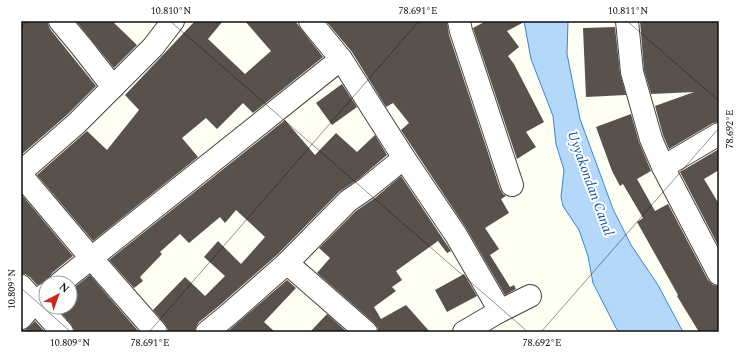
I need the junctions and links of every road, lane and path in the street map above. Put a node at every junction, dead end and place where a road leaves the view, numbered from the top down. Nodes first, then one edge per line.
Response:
1 (60, 21) edge
2 (173, 21) edge
3 (310, 21) edge
4 (459, 21) edge
5 (627, 21) edge
6 (341, 59) junction
7 (113, 87) junction
8 (719, 134) edge
9 (404, 158) junction
10 (663, 167) junction
11 (21, 172) edge
12 (21, 175) edge
13 (512, 185) dead end
14 (92, 259) junction
15 (287, 263) junction
16 (719, 274) edge
17 (71, 275) edge
18 (21, 286) edge
19 (530, 296) dead end
20 (34, 304) edge
21 (500, 310) junction
22 (62, 332) edge
23 (156, 332) edge
24 (207, 332) edge
25 (366, 332) edge
26 (464, 332) edge

1 - 7 street
2 - 7 street
3 - 6 street
4 - 13 street
5 - 10 street
6 - 9 street
6 - 14 street
7 - 11 street
8 - 10 street
9 - 15 street
9 - 21 street
10 - 16 street
12 - 14 street
14 - 17 street
14 - 23 street
15 - 24 street
15 - 25 street
18 - 20 street
19 - 21 street
20 - 22 street
21 - 26 street

